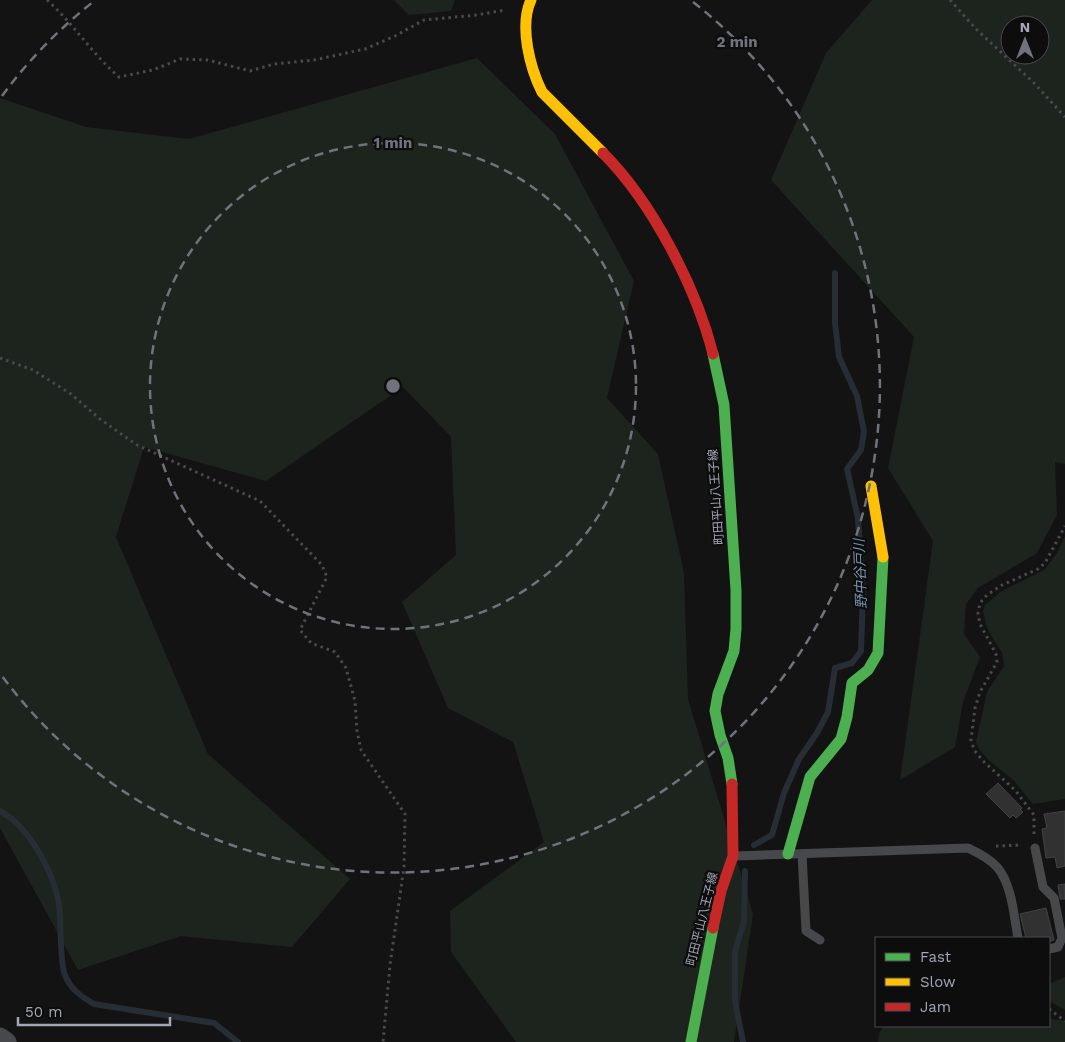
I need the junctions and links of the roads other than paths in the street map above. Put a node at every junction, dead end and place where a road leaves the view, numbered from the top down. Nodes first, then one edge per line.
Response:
1 (529, 3) edge
2 (871, 486) dead end
3 (1035, 848) road end
4 (788, 854) junction
5 (802, 854) junction
6 (733, 856) junction
7 (1018, 937) edge
8 (820, 940) dead end
9 (1050, 950) edge
10 (0, 1037) edge
11 (7, 1042) edge
12 (691, 1042) edge

1 - 6 main road, 町田平山八王子線
2 - 4 main road
3 - 9 lane
4 - 5 lane
4 - 6 lane
5 - 7 lane
5 - 8 lane
6 - 12 main road, 町田平山八王子線
10 - 11 street

